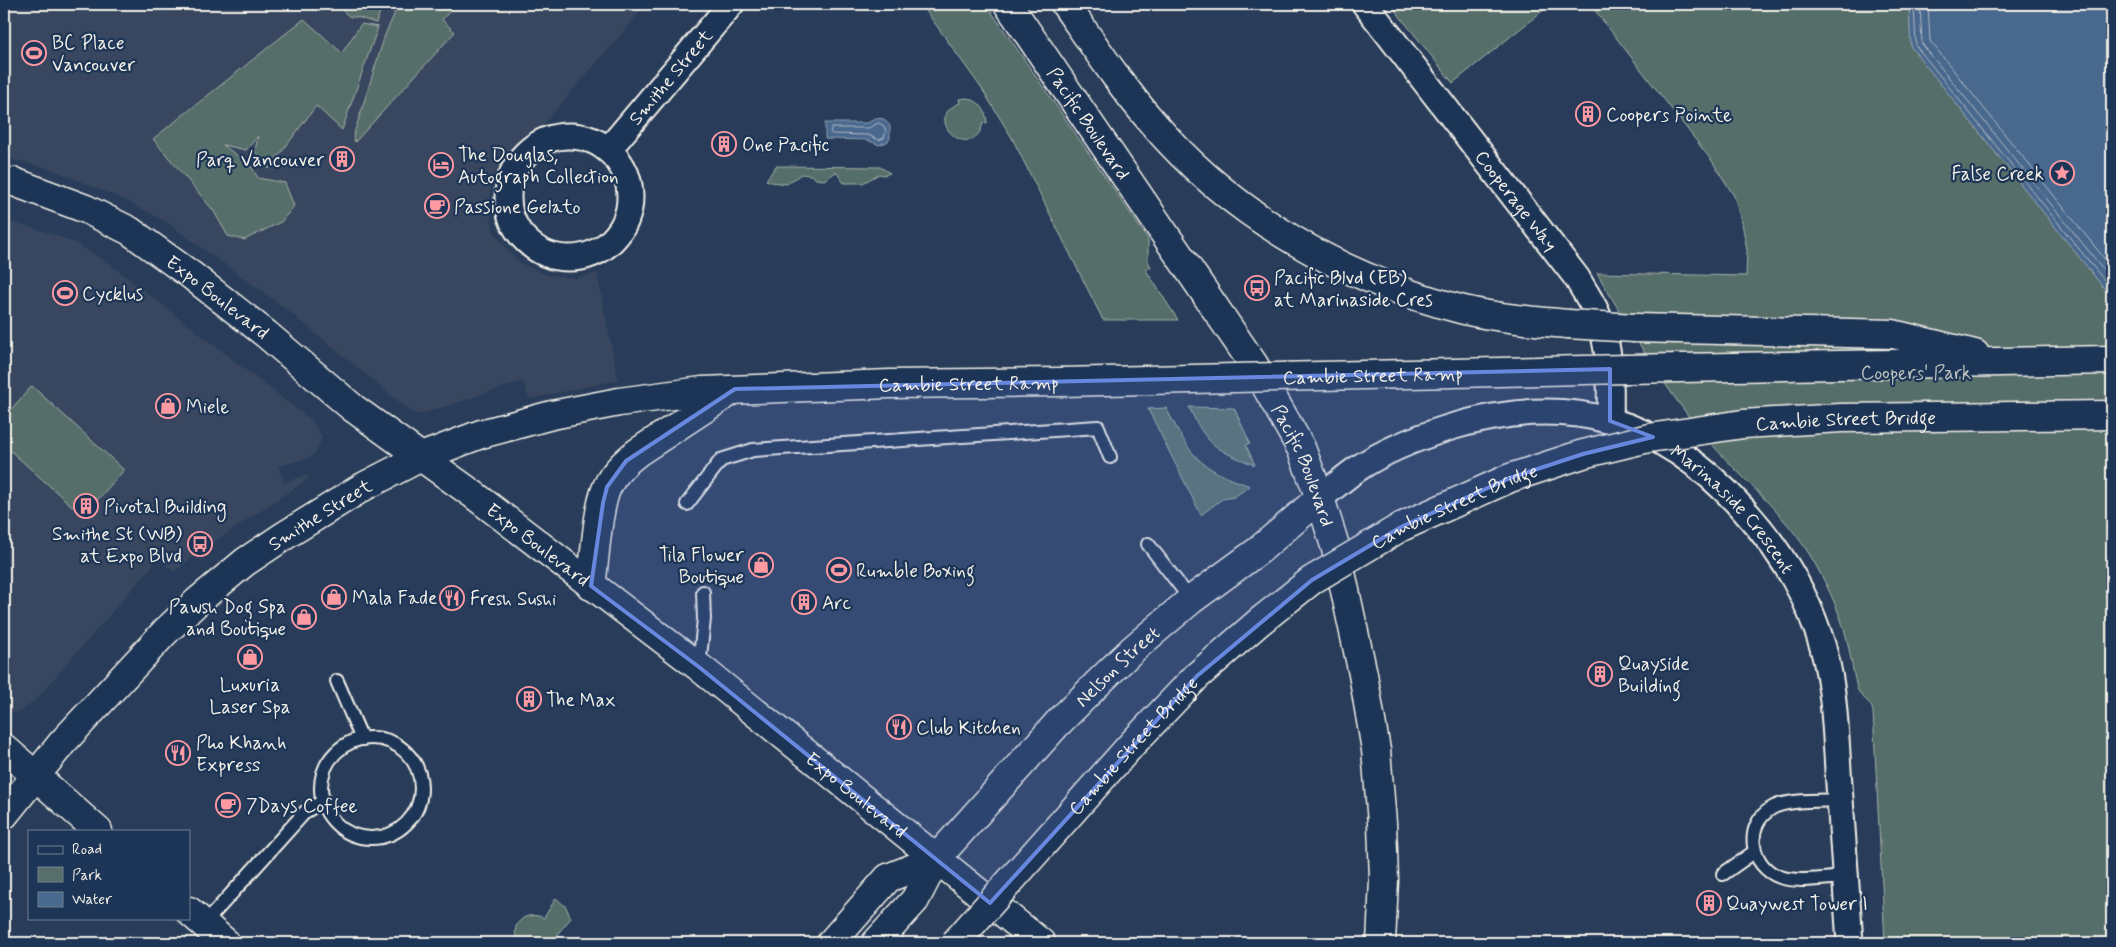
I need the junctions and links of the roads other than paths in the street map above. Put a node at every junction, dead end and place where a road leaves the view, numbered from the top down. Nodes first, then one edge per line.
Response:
1 (731, 4) edge
2 (1008, 4) edge
3 (1065, 4) edge
4 (1365, 4) edge
5 (608, 150) junction
6 (14, 182) dead end
7 (2112, 360) edge
8 (2013, 363) junction
9 (735, 388) junction
10 (2112, 415) edge
11 (1610, 421) junction
12 (421, 457) junction
13 (1110, 457) dead end
14 (1320, 498) junction
15 (687, 504) dead end
16 (1148, 544) dead end
17 (591, 586) junction
18 (703, 592) dead end
19 (1191, 600) junction
20 (699, 667) junction
21 (337, 681) dead end
22 (362, 739) junction
23 (4, 748) edge
24 (35, 776) junction
25 (1840, 800) junction
26 (323, 801) junction
27 (4, 814) edge
28 (97, 830) edge
29 (1754, 852) junction
30 (936, 859) junction
31 (1722, 874) dead end
32 (1846, 877) junction
33 (196, 917) edge
34 (226, 943) edge
35 (831, 943) edge
36 (876, 943) edge
37 (955, 943) edge
38 (1040, 943) edge
39 (1381, 943) edge
40 (1850, 943) edge

1 - 5 street, Smithe Street
2 - 14 main road, Pacific Boulevard
3 - 8 main road, bridge
4 - 11 street, Cooperage Way
5 - 5 street
6 - 12 main road, Expo Boulevard
7 - 8 main road
8 - 9 main road, Cambie Street Ramp, bridge
9 - 12 main road, Smithe Street
9 - 17 main road
10 - 37 main road, Cambie Street Bridge, bridge
11 - 14 street, Marinaside Crescent
11 - 25 street, Marinaside Crescent
12 - 17 main road, Expo Boulevard
12 - 24 main road, Smithe Street
13 - 15 lane
14 - 19 main road, Nelson Street
14 - 39 main road, Pacific Boulevard
16 - 19 lane
17 - 20 main road, Expo Boulevard
18 - 20 lane
19 - 30 main road, Nelson Street
20 - 30 main road, Expo Boulevard
21 - 22 lane
22 - 26 lane
22 - 26 lane
23 - 24 main road
24 - 27 main road, Smithe Street
24 - 28 main road
25 - 29 lane
25 - 32 street, Marinaside Crescent
26 - 33 lane
29 - 31 lane
29 - 32 lane
30 - 35 main road, Nelson Street
30 - 36 main road, Nelson Street
30 - 38 main road, Expo Boulevard
32 - 40 street, Marinaside Crescent
33 - 34 main road

